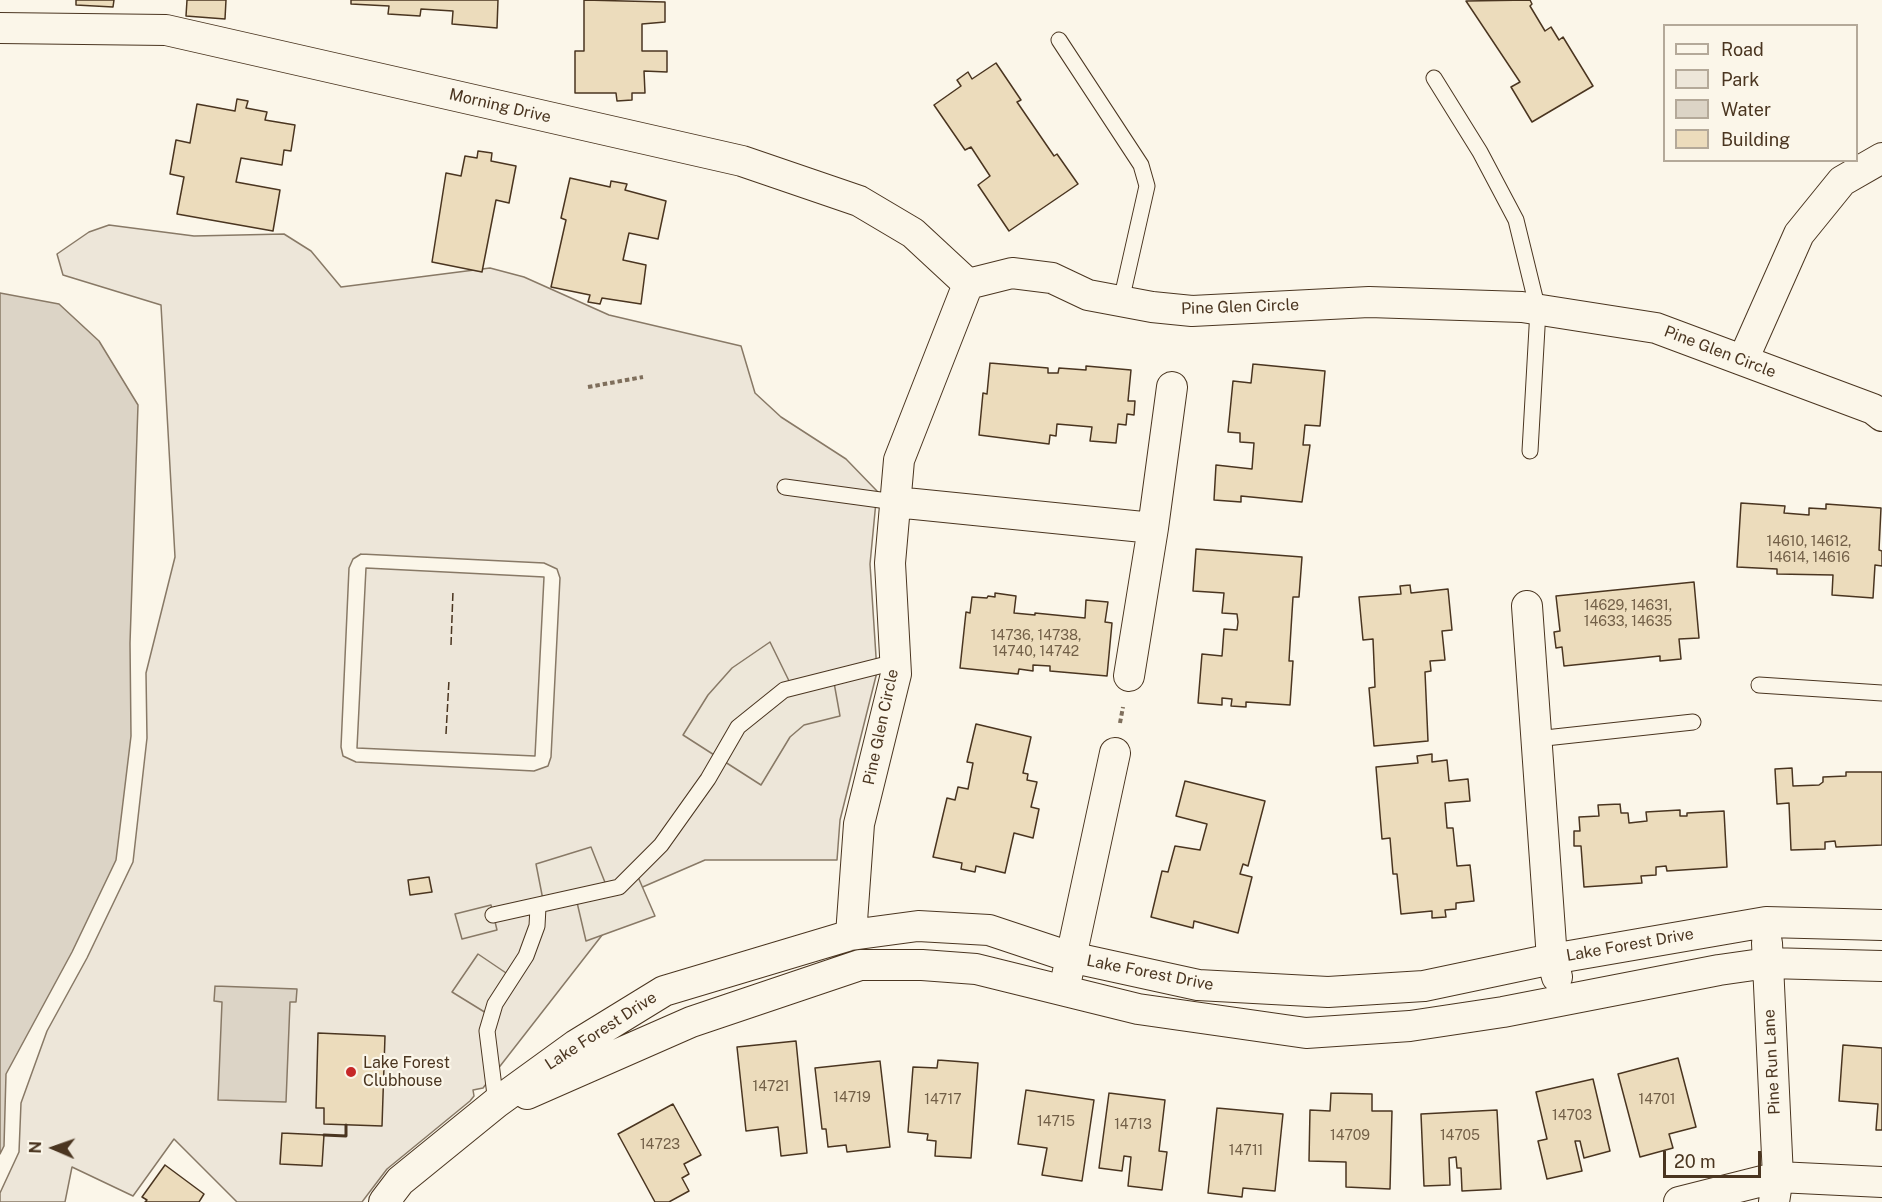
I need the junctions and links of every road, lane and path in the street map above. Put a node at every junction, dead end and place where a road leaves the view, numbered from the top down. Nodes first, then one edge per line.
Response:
1 (0, 28) edge
2 (1059, 40) dead end
3 (1434, 78) dead end
4 (1882, 158) edge
5 (968, 284) junction
6 (1121, 301) junction
7 (1538, 310) junction
8 (1743, 360) junction
9 (643, 377) dead end
10 (588, 387) dead end
11 (1172, 387) dead end
12 (1882, 416) edge
13 (1530, 451) dead end
14 (785, 488) dead end
15 (895, 502) junction
16 (1153, 528) junction
17 (1527, 606) dead end
18 (895, 662) junction
19 (1129, 676) joint
20 (1759, 685) dead end
21 (1882, 693) edge
22 (1693, 723) dead end
23 (1536, 739) junction
24 (1115, 753) joint
25 (538, 907) junction
26 (494, 915) dead end
27 (1766, 922) junction
28 (1882, 925) edge
29 (851, 935) junction
30 (1070, 957) junction
31 (1552, 958) junction
32 (1768, 963) junction
33 (1882, 966) edge
34 (1065, 990) junction
35 (1562, 1000) junction
36 (496, 1103) junction
37 (1882, 1182) edge
38 (1776, 1189) edge
39 (384, 1202) edge
40 (1678, 1202) edge

1 - 5 street, Morning Drive
2 - 6 lane
3 - 7 lane
4 - 8 street
5 - 6 street, Pine Glen Circle
5 - 15 street, Pine Glen Circle
6 - 7 street, Pine Glen Circle
7 - 8 street, Pine Glen Circle
7 - 13 lane
8 - 12 street, Pine Glen Circle
9 - 10 path
11 - 16 street
14 - 15 lane
15 - 16 street
15 - 18 street, Pine Glen Circle
16 - 19 street
17 - 23 street
18 - 25 lane
18 - 29 street, Pine Glen Circle
19 - 24 path
20 - 21 lane
22 - 23 lane
23 - 31 street
24 - 30 street
25 - 26 lane
25 - 36 lane
27 - 28 street, Lake Forest Drive
27 - 31 street, Lake Forest Drive
27 - 32 street, Pine Run Lane
29 - 30 street, Lake Forest Drive
29 - 36 street, Lake Forest Drive
30 - 31 street, Lake Forest Drive
30 - 34 street
31 - 35 street
32 - 33 street, Lake Forest Drive
32 - 35 street, Lake Forest Drive
32 - 38 street, Pine Run Lane
34 - 35 street, Lake Forest Drive
34 - 36 street, Lake Forest Drive
36 - 39 street, Lake Forest Drive
37 - 38 street
38 - 40 street

